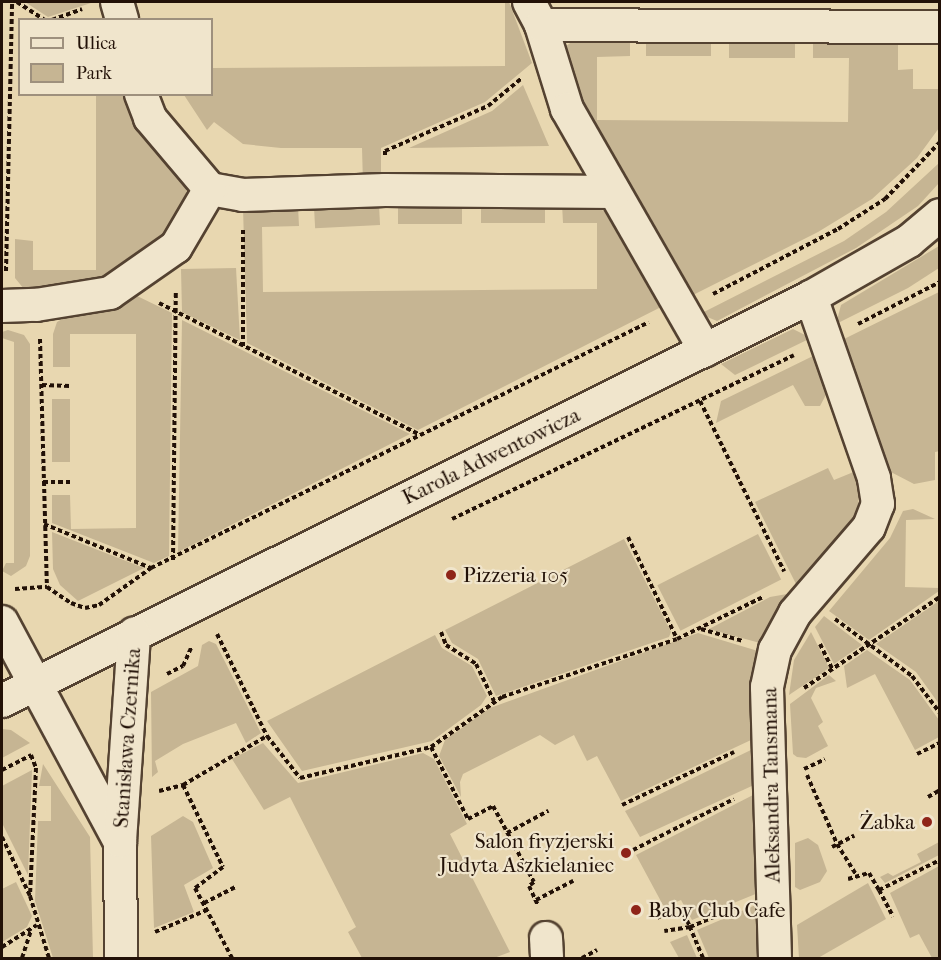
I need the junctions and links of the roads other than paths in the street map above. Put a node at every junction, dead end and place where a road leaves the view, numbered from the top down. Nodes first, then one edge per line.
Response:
1 (117, 2) edge
2 (121, 18) edge
3 (540, 27) edge
4 (939, 27) edge
5 (142, 96) edge
6 (210, 189) junction
7 (614, 192) junction
8 (939, 215) edge
9 (811, 297) junction
10 (2, 306) edge
11 (705, 350) junction
12 (2, 622) edge
13 (134, 633) junction
14 (34, 683) junction
15 (2, 700) edge
16 (120, 842) junction
17 (121, 958) edge
18 (775, 958) edge

1 - 2 street
3 - 4 street
3 - 7 street
5 - 6 street
6 - 7 street
6 - 10 street
7 - 11 street
8 - 9 street, Karola Adwentowicza
9 - 11 street, Karola Adwentowicza
9 - 18 street, Aleksandra Tansmana
11 - 13 street, Karola Adwentowicza
12 - 14 street
13 - 14 street, Karola Adwentowicza
13 - 16 street, Stanisława Czernika
14 - 15 street, Karola Adwentowicza
14 - 16 street, Stanisława Czernika
16 - 17 street, Stanisława Czernika

